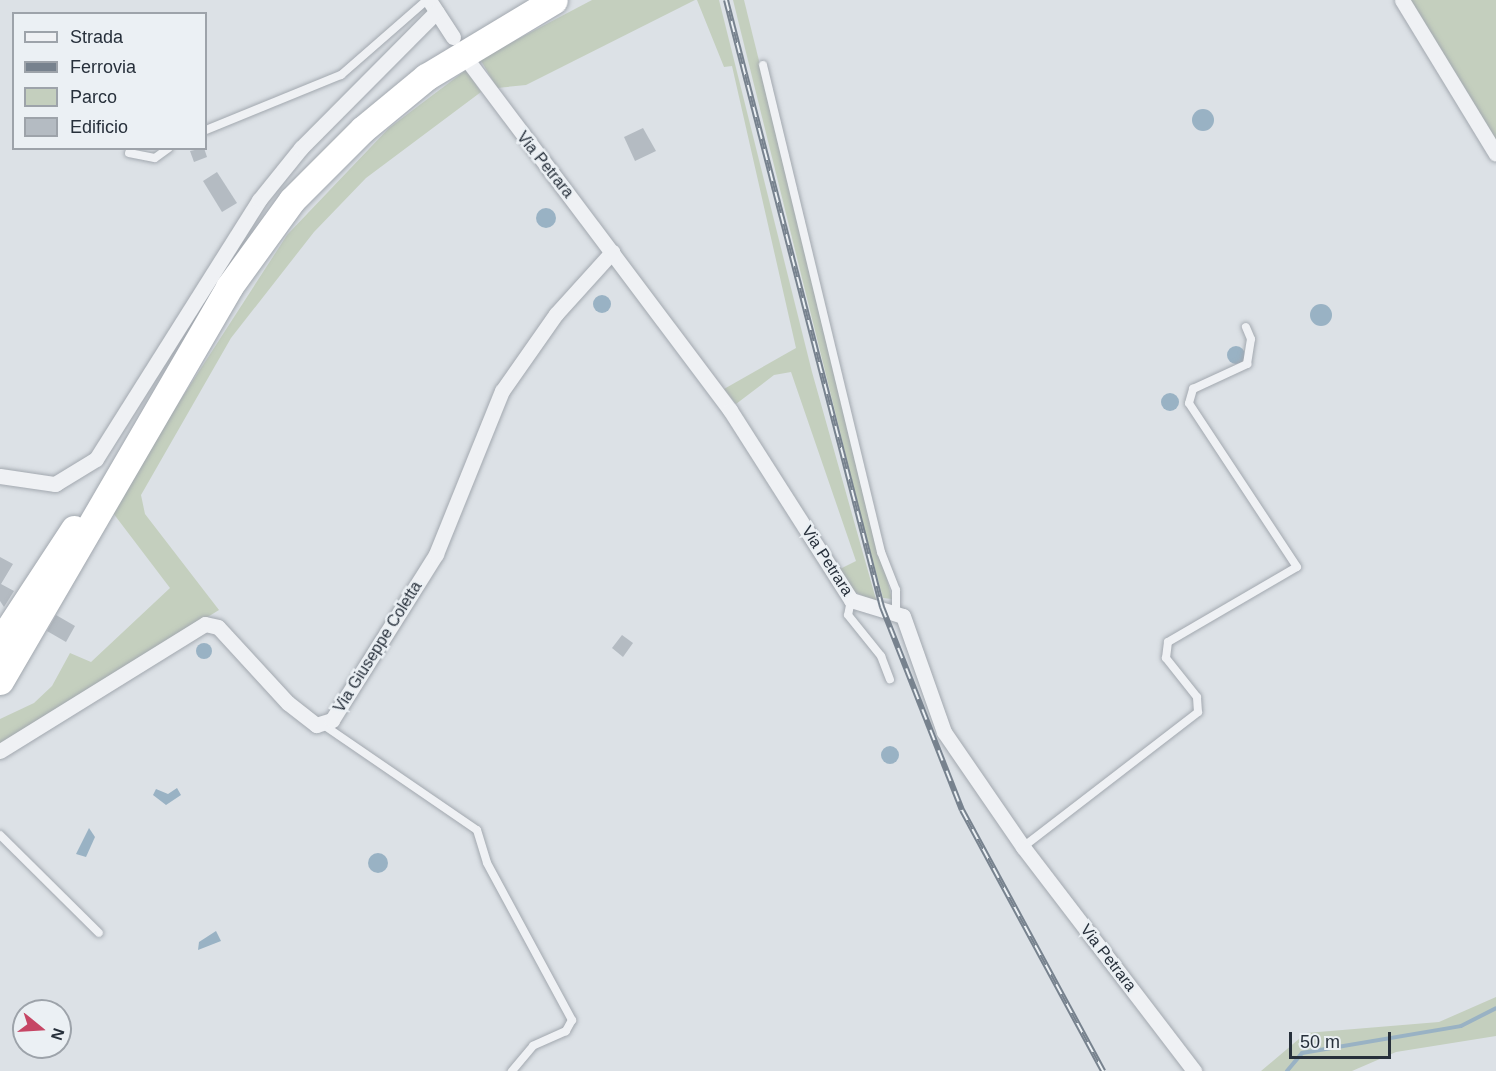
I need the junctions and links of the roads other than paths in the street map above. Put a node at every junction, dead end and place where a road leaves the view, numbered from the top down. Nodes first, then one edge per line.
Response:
1 (554, 0) edge
2 (1402, 0) edge
3 (431, 4) edge
4 (453, 37) dead end
5 (471, 65) dead end
6 (763, 65) dead end
7 (207, 130) edge
8 (166, 150) edge
9 (129, 153) dead end
10 (1496, 154) edge
11 (612, 252) junction
12 (1246, 327) dead end
13 (130, 453) junction
14 (0, 476) edge
15 (89, 510) junction
16 (851, 600) junction
17 (896, 610) junction
18 (0, 642) edge
19 (0, 661) edge
20 (890, 679) dead end
21 (0, 681) edge
22 (325, 726) junction
23 (0, 751) edge
24 (0, 835) edge
25 (1023, 847) junction
26 (99, 933) dead end
27 (512, 1071) edge
28 (1194, 1071) edge

1 - 13 highway
2 - 10 street
3 - 4 street
3 - 7 lane
3 - 14 street
5 - 11 street, Via Petrara
6 - 17 lane
8 - 9 lane
11 - 16 street, Via Petrara
11 - 22 street, Via Giuseppe Coletta
12 - 25 lane
13 - 15 highway
13 - 21 highway
15 - 18 highway
15 - 19 highway
16 - 17 street, Via Petrara
16 - 20 lane
17 - 25 street, Via Petrara
22 - 23 street, Via Giuseppe Coletta
22 - 27 lane
24 - 26 lane
25 - 28 street, Via Petrara

